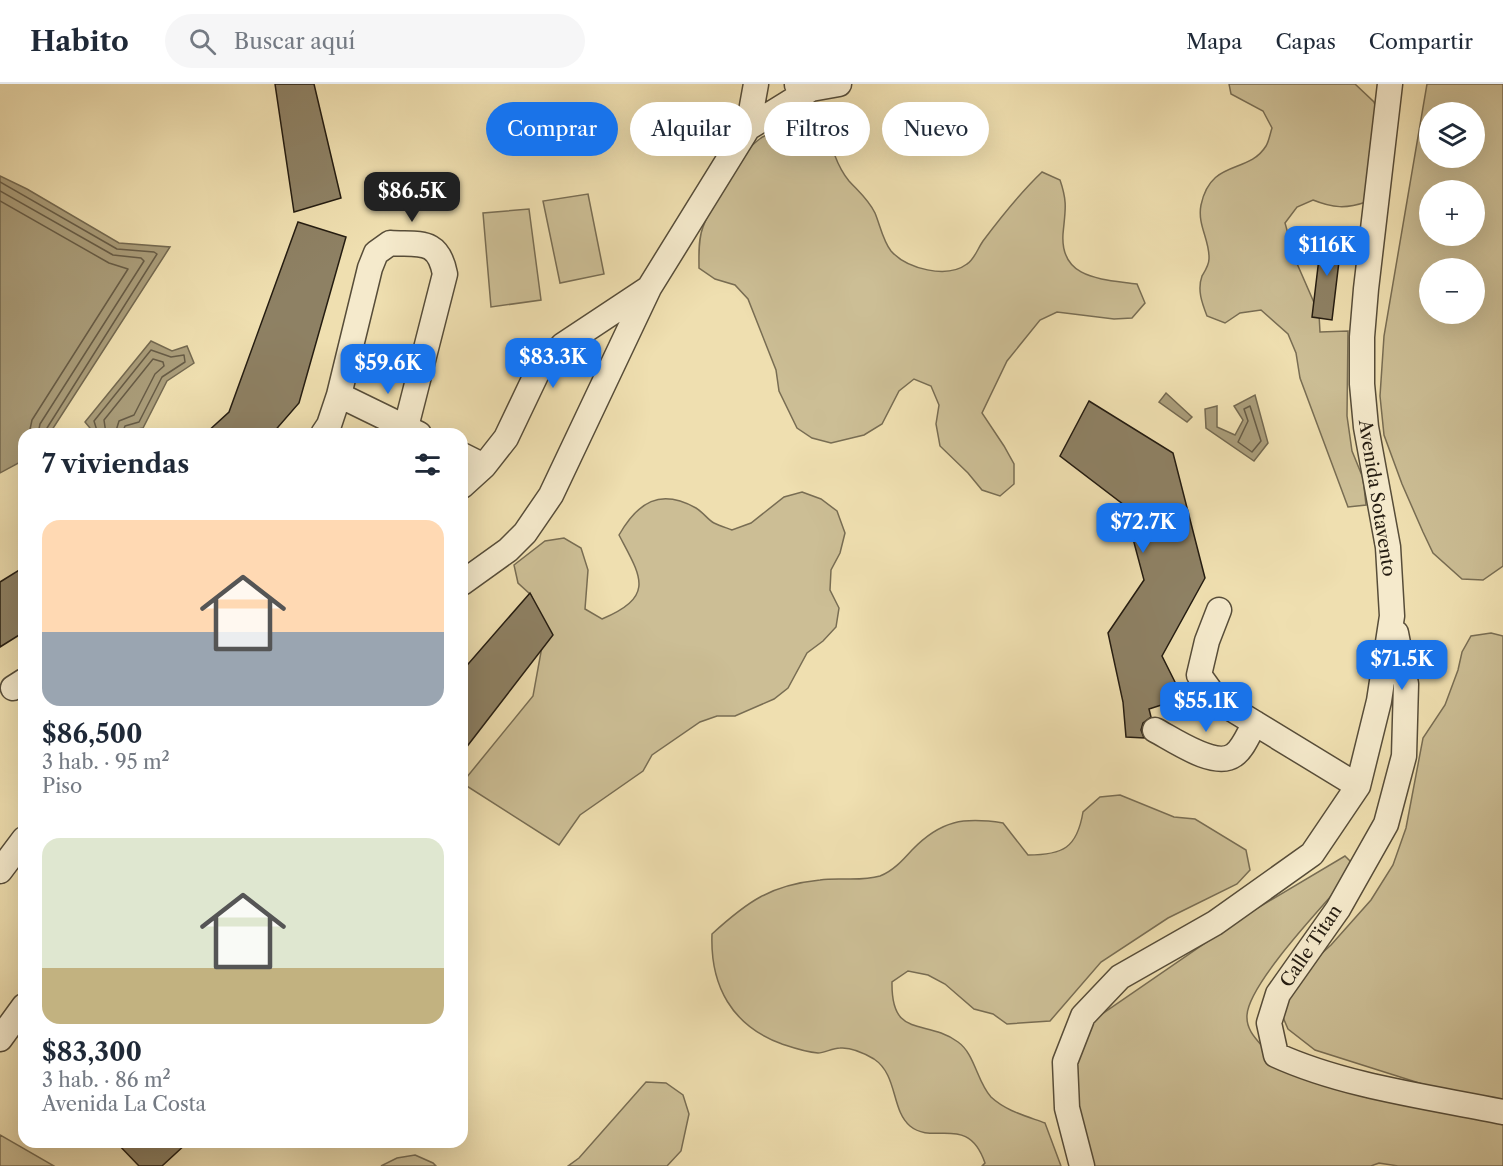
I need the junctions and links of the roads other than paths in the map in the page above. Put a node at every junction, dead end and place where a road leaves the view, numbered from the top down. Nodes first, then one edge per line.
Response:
1 (756, 84) edge
2 (839, 84) edge
3 (1390, 84) edge
4 (801, 87) edge
5 (752, 106) edge
6 (752, 125) edge
7 (731, 156) edge
8 (649, 288) junction
9 (339, 395) junction
10 (333, 428) edge
11 (409, 428) edge
12 (413, 428) edge
13 (468, 458) edge
14 (484, 466) junction
15 (468, 481) edge
16 (468, 579) edge
17 (1219, 610) dead end
18 (1392, 616) junction
19 (1255, 723) junction
20 (1155, 730) dead end
21 (1358, 786) junction
22 (18, 847) edge
23 (0, 871) edge
24 (18, 1014) edge
25 (0, 1039) edge
26 (1503, 1112) edge
27 (1082, 1166) edge

1 - 5 street
2 - 4 street
3 - 18 street, Avenida Sotavento
4 - 6 street
7 - 8 street
8 - 14 street
8 - 16 street
9 - 10 street
9 - 11 street
9 - 12 street
13 - 14 street
14 - 15 street
17 - 19 street
18 - 21 street, Avenida Sotavento
18 - 26 street, Calle Titan
19 - 20 street
19 - 21 street
21 - 27 street, Avenida Sotavento
22 - 23 street
24 - 25 street

